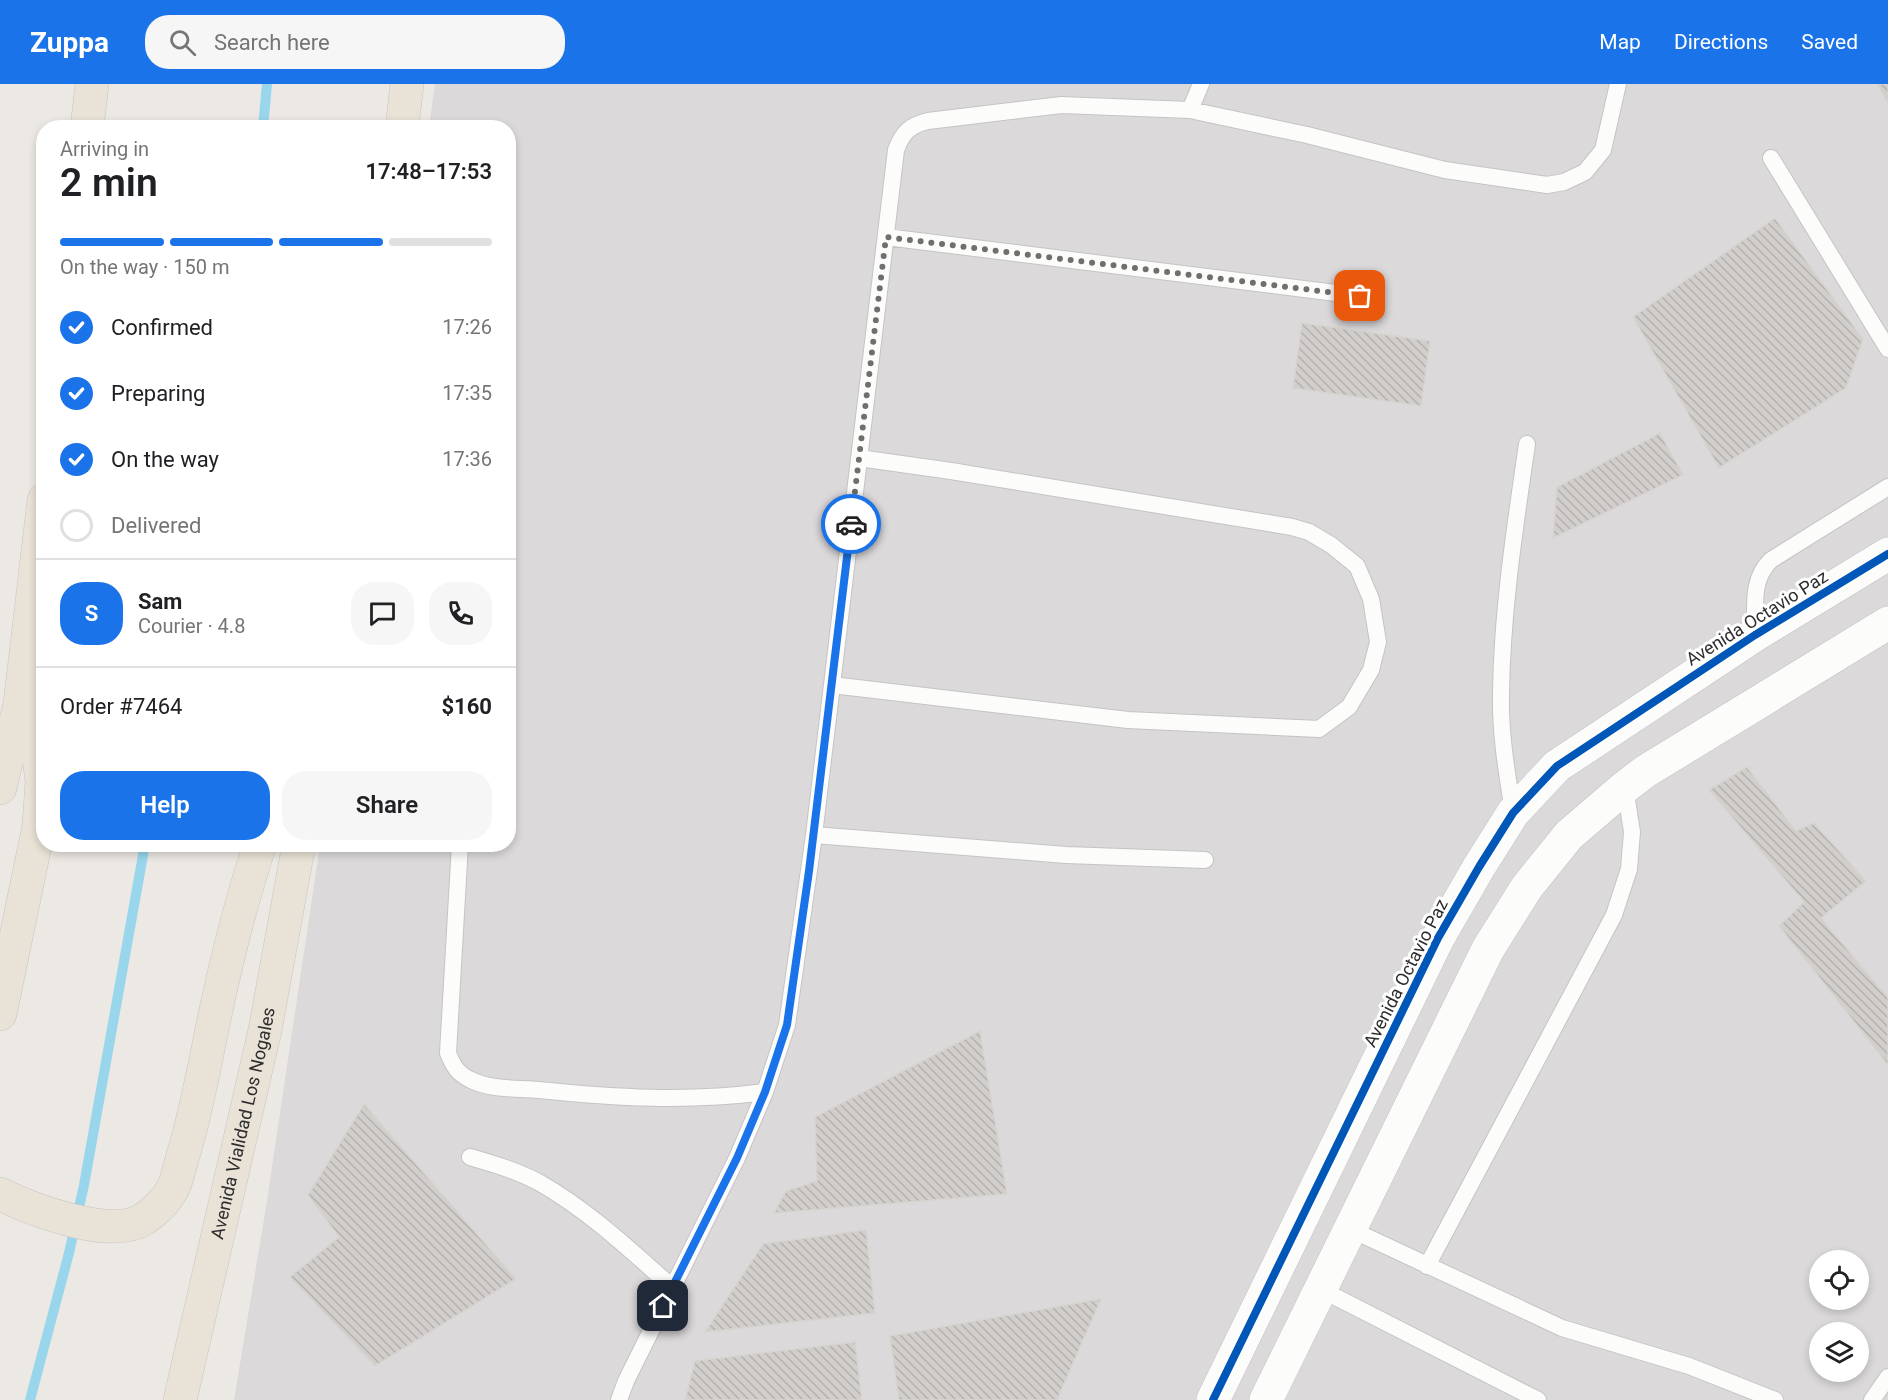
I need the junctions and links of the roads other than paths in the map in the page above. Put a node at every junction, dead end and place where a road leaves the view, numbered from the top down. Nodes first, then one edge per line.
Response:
1 (92, 84) edge
2 (407, 84) edge
3 (1202, 84) edge
4 (1618, 84) edge
5 (1190, 110) junction
6 (88, 120) edge
7 (403, 120) edge
8 (1771, 158) dead end
9 (886, 237) junction
10 (1360, 296) dead end
11 (1888, 349) edge
12 (1527, 444) dead end
13 (859, 458) junction
14 (1888, 487) edge
15 (36, 548) edge
16 (1888, 554) edge
17 (1888, 623) edge
18 (1755, 634) junction
19 (832, 685) junction
20 (10, 702) edge
21 (36, 746) edge
22 (1625, 787) junction
23 (0, 788) edge
24 (1513, 813) junction
25 (814, 835) junction
26 (36, 840) edge
27 (257, 852) edge
28 (298, 852) edge
29 (460, 852) edge
30 (1205, 860) dead end
31 (0, 1014) edge
32 (765, 1092) junction
33 (470, 1157) dead end
34 (0, 1194) edge
35 (1350, 1229) junction
36 (1427, 1266) junction
37 (672, 1287) junction
38 (1320, 1289) junction
39 (1888, 1377) edge
40 (180, 1400) edge
41 (619, 1400) edge
42 (1213, 1400) edge
43 (1266, 1400) edge
44 (1538, 1400) edge
45 (1775, 1400) edge
46 (1872, 1400) edge

1 - 6 highway
2 - 7 highway
3 - 5 lane
4 - 5 lane
5 - 9 lane
8 - 11 lane
9 - 10 lane
9 - 13 lane
12 - 24 lane
13 - 19 lane
13 - 19 lane
14 - 18 lane
15 - 20 highway
16 - 18 street, Avenida Octavio Paz
17 - 22 street
18 - 24 street, Avenida Octavio Paz
19 - 25 lane
20 - 21 highway
20 - 23 highway
22 - 35 street
22 - 36 lane
24 - 42 street, Avenida Octavio Paz
25 - 30 lane
25 - 32 lane
26 - 31 highway
27 - 34 highway
28 - 40 highway, Avenida Vialidad Los Nogales
29 - 32 lane
32 - 37 lane
33 - 37 lane
35 - 36 lane
35 - 38 street
36 - 45 lane
37 - 41 lane
38 - 43 street
38 - 44 lane
39 - 46 lane

